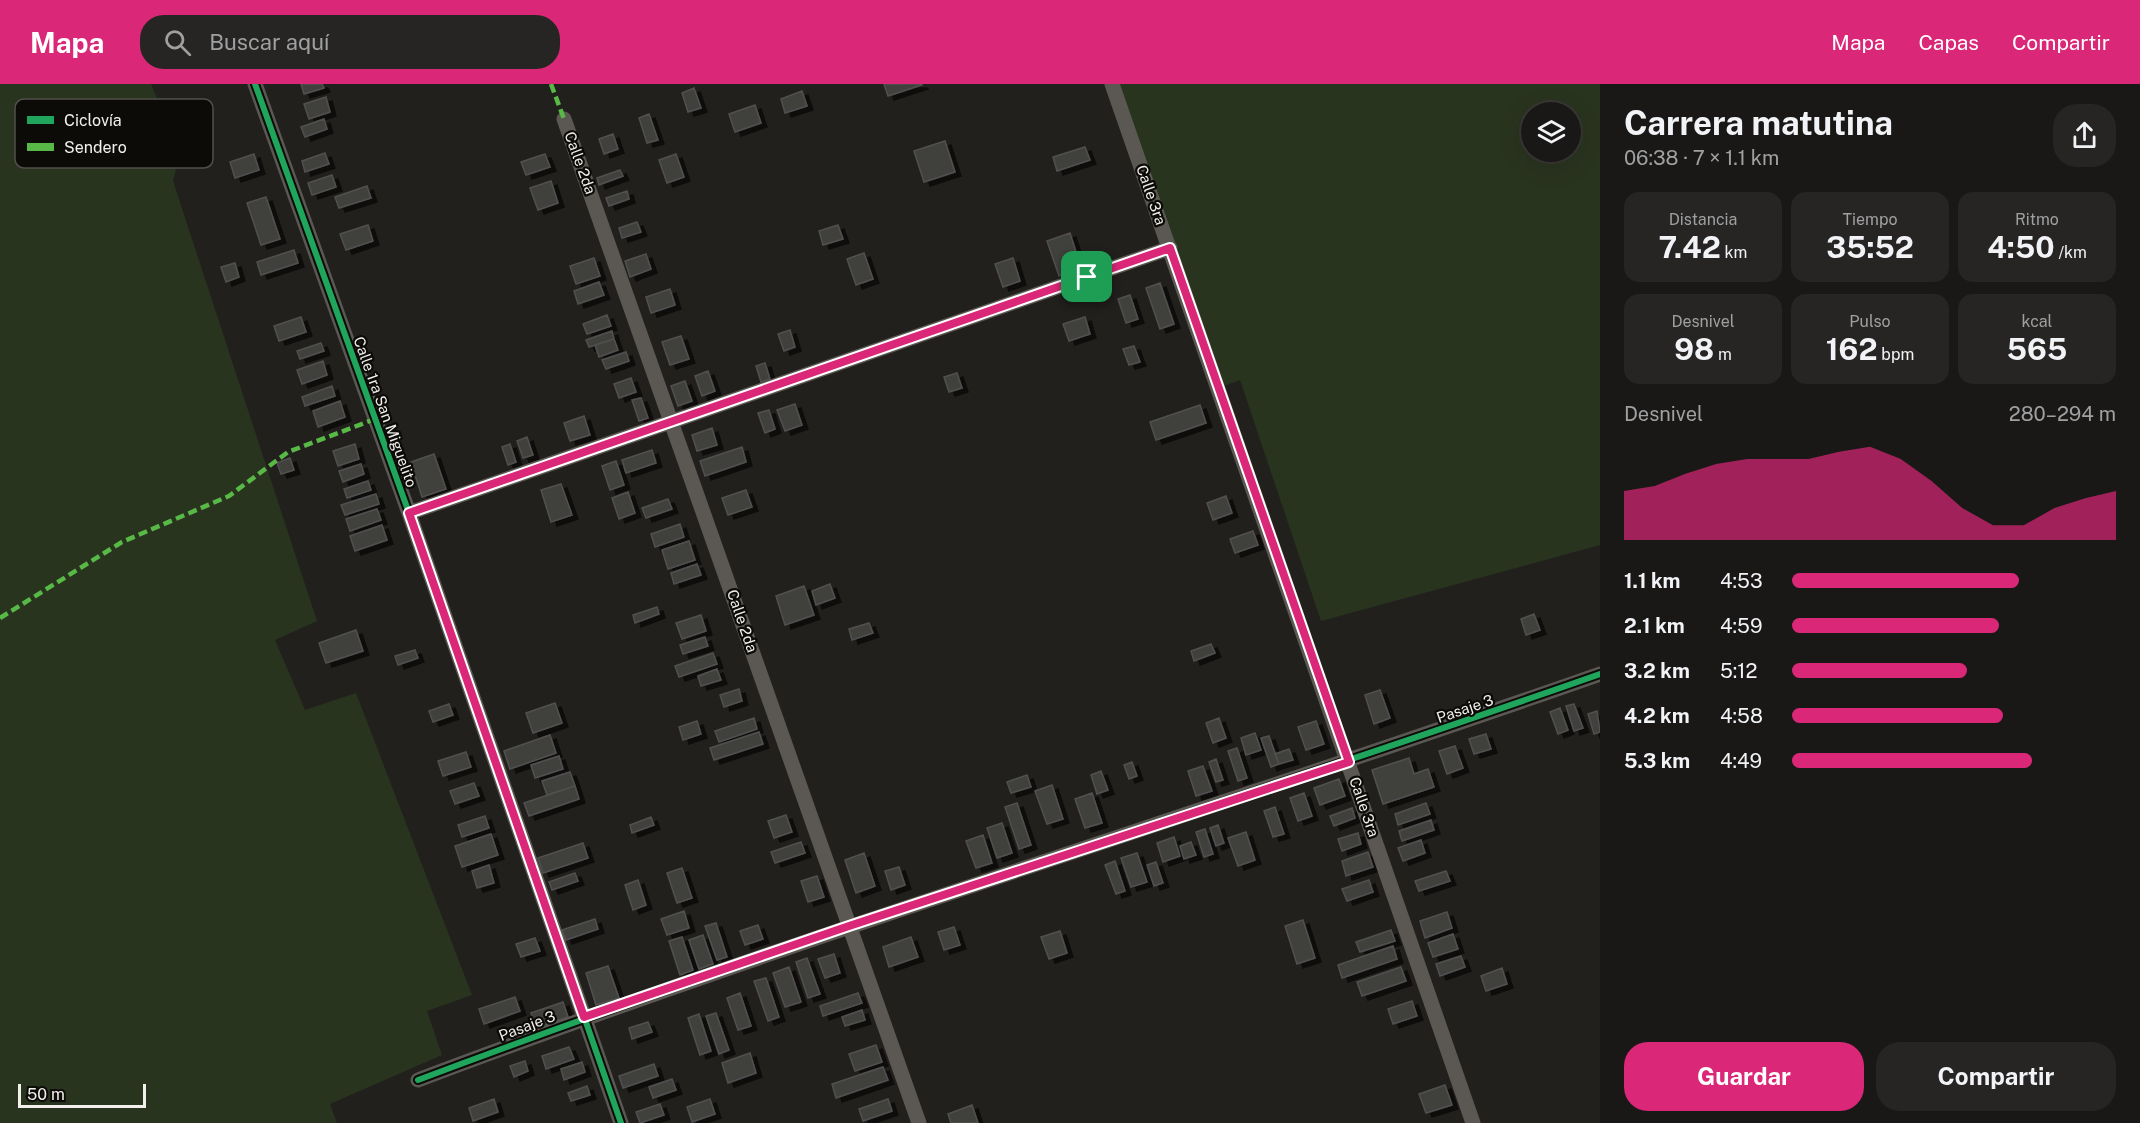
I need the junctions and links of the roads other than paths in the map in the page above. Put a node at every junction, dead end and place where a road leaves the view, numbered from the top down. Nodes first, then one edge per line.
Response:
1 (255, 84) edge
2 (1112, 84) edge
3 (564, 119) dead end
4 (1170, 248) junction
5 (672, 420) junction
6 (409, 513) junction
7 (1600, 675) edge
8 (1349, 762) junction
9 (849, 926) junction
10 (584, 1017) junction
11 (418, 1080) dead end
12 (621, 1123) edge
13 (919, 1123) edge
14 (1473, 1123) edge

1 - 6 street, Calle 1ra San Miguelito
2 - 4 street, Calle 3ra
3 - 5 street, Calle 2da
4 - 5 street
4 - 8 street, Calle 3ra
5 - 6 street
5 - 9 street, Calle 2da
6 - 10 street, Calle 1ra San Miguelito
7 - 8 street, Pasaje 3
8 - 9 street, Pasaje 3
8 - 14 street, Calle 3ra
9 - 10 street, Pasaje 3
9 - 13 street, Calle 2da
10 - 11 street, Pasaje 3
10 - 12 street, Calle 1ra San Miguelito

